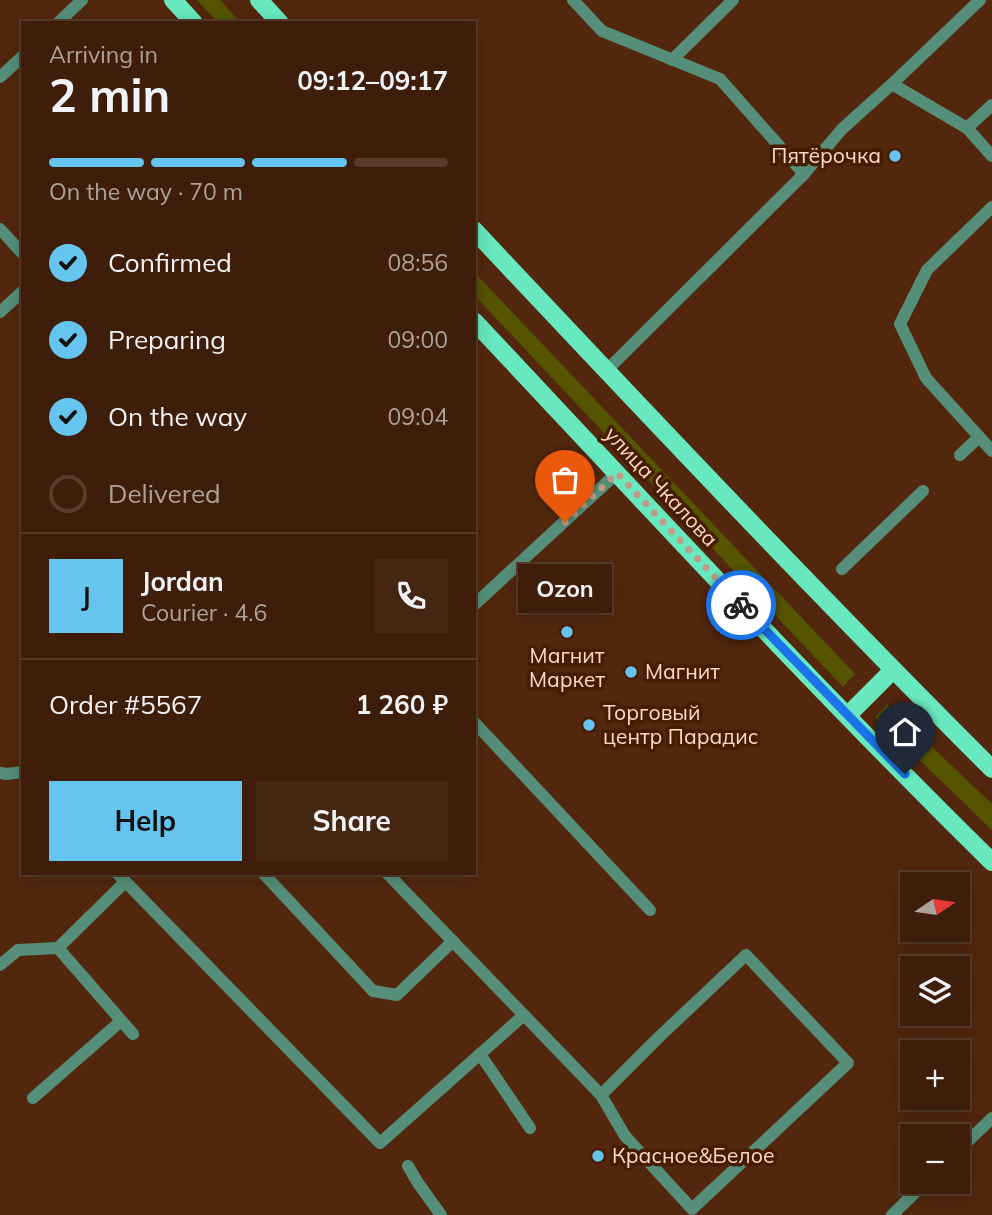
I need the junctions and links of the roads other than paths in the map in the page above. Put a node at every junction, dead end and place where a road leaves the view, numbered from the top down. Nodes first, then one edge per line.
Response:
1 (82, 0) edge
2 (173, 0) edge
3 (259, 0) edge
4 (573, 0) edge
5 (733, 0) edge
6 (981, 0) edge
7 (60, 21) edge
8 (192, 21) edge
9 (278, 21) edge
10 (21, 58) edge
11 (672, 60) junction
12 (0, 78) edge
13 (892, 84) junction
14 (992, 105) edge
15 (967, 128) junction
16 (992, 156) edge
17 (804, 174) junction
18 (992, 207) edge
19 (0, 229) edge
20 (476, 232) edge
21 (21, 252) edge
22 (21, 293) edge
23 (0, 312) edge
24 (476, 323) edge
25 (606, 371) junction
26 (979, 437) junction
27 (992, 451) edge
28 (960, 455) dead end
29 (617, 473) junction
30 (923, 492) dead end
31 (842, 569) dead end
32 (476, 603) edge
33 (893, 670) junction
34 (848, 715) junction
35 (476, 724) edge
36 (992, 769) edge
37 (21, 772) edge
38 (0, 773) edge
39 (992, 862) edge
40 (265, 875) edge
41 (389, 875) edge
42 (121, 878) edge
43 (650, 910) dead end
44 (453, 941) junction
45 (58, 948) junction
46 (0, 965) edge
47 (524, 1015) junction
48 (121, 1021) junction
49 (133, 1034) dead end
50 (480, 1054) junction
51 (601, 1095) junction
52 (33, 1098) dead end
53 (992, 1118) edge
54 (530, 1128) dead end
55 (970, 1139) edge
56 (408, 1166) dead end
57 (914, 1194) edge
58 (690, 1212) edge
59 (441, 1215) edge
60 (892, 1215) edge

1 - 7 lane
2 - 8 main road
3 - 9 main road
4 - 11 lane
5 - 11 lane
6 - 13 lane
10 - 12 lane
11 - 17 lane
13 - 15 lane
13 - 17 lane
14 - 15 lane
15 - 16 lane
17 - 25 lane
18 - 26 lane
19 - 21 lane
20 - 25 main road, улица Чкалова
22 - 23 lane
24 - 29 main road, улица Чкалова
25 - 33 main road, улица Чкалова
26 - 27 lane
26 - 28 lane
29 - 32 lane
29 - 34 main road, улица Чкалова
30 - 31 lane
33 - 34 main road
33 - 36 main road, улица Чкалова
34 - 39 main road, улица Чкалова
35 - 43 lane
37 - 38 lane
40 - 44 lane
41 - 44 lane
42 - 45 lane
42 - 50 lane
44 - 47 lane
45 - 46 lane
45 - 48 lane
47 - 50 lane
47 - 51 lane
48 - 49 lane
48 - 52 lane
50 - 54 lane
51 - 58 lane
51 - 58 lane
53 - 55 lane
56 - 59 lane
57 - 60 lane

